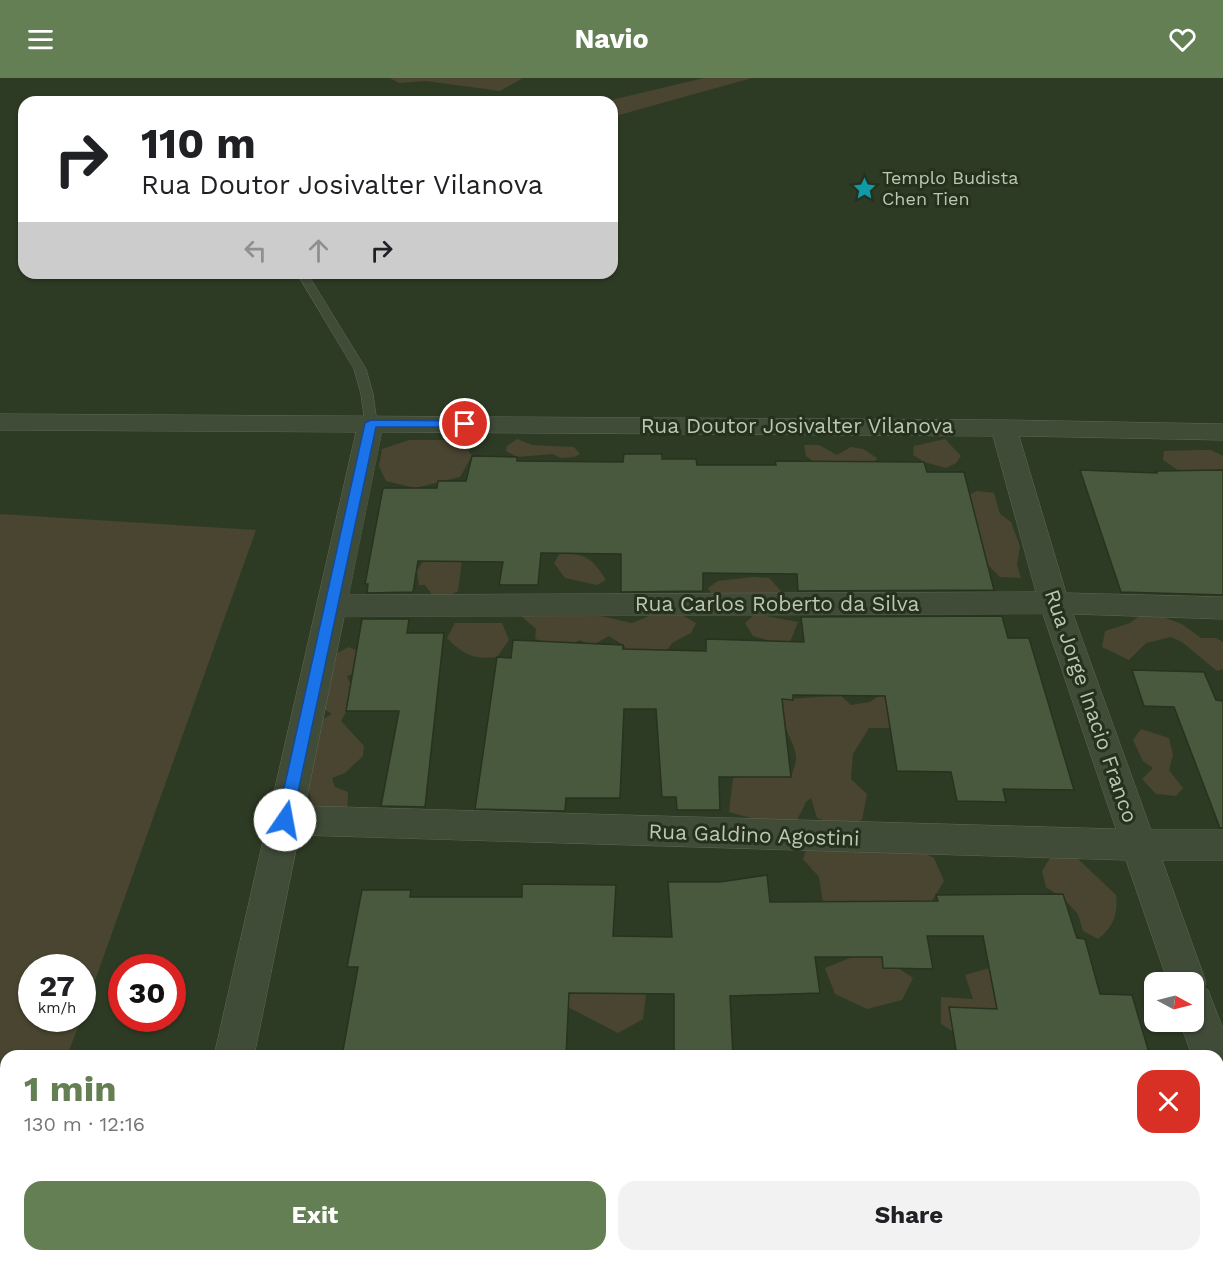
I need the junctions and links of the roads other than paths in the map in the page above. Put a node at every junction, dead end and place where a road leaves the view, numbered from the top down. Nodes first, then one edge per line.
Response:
1 (306, 279) edge
2 (0, 422) edge
3 (371, 423) junction
4 (1004, 428) junction
5 (1223, 432) edge
6 (1054, 603) junction
7 (331, 606) junction
8 (1223, 608) edge
9 (285, 820) junction
10 (1140, 845) junction
11 (1223, 845) edge
12 (1184, 972) edge
13 (1204, 1032) edge
14 (235, 1050) edge
15 (1210, 1050) edge

1 - 3 lane
2 - 3 street, Rua Doutor Josivalter Vilanova
3 - 4 street, Rua Doutor Josivalter Vilanova
3 - 7 street
4 - 5 street, Rua Doutor Josivalter Vilanova
4 - 6 street, Rua Jorge Inacio Franco
6 - 7 street, Rua Carlos Roberto da Silva
6 - 8 street, Rua Carlos Roberto da Silva
6 - 10 street, Rua Jorge Inacio Franco
7 - 9 street
9 - 10 street, Rua Galdino Agostini
9 - 14 street
10 - 11 street, Rua Galdino Agostini
10 - 12 street, Rua Jorge Inacio Franco
13 - 15 street

